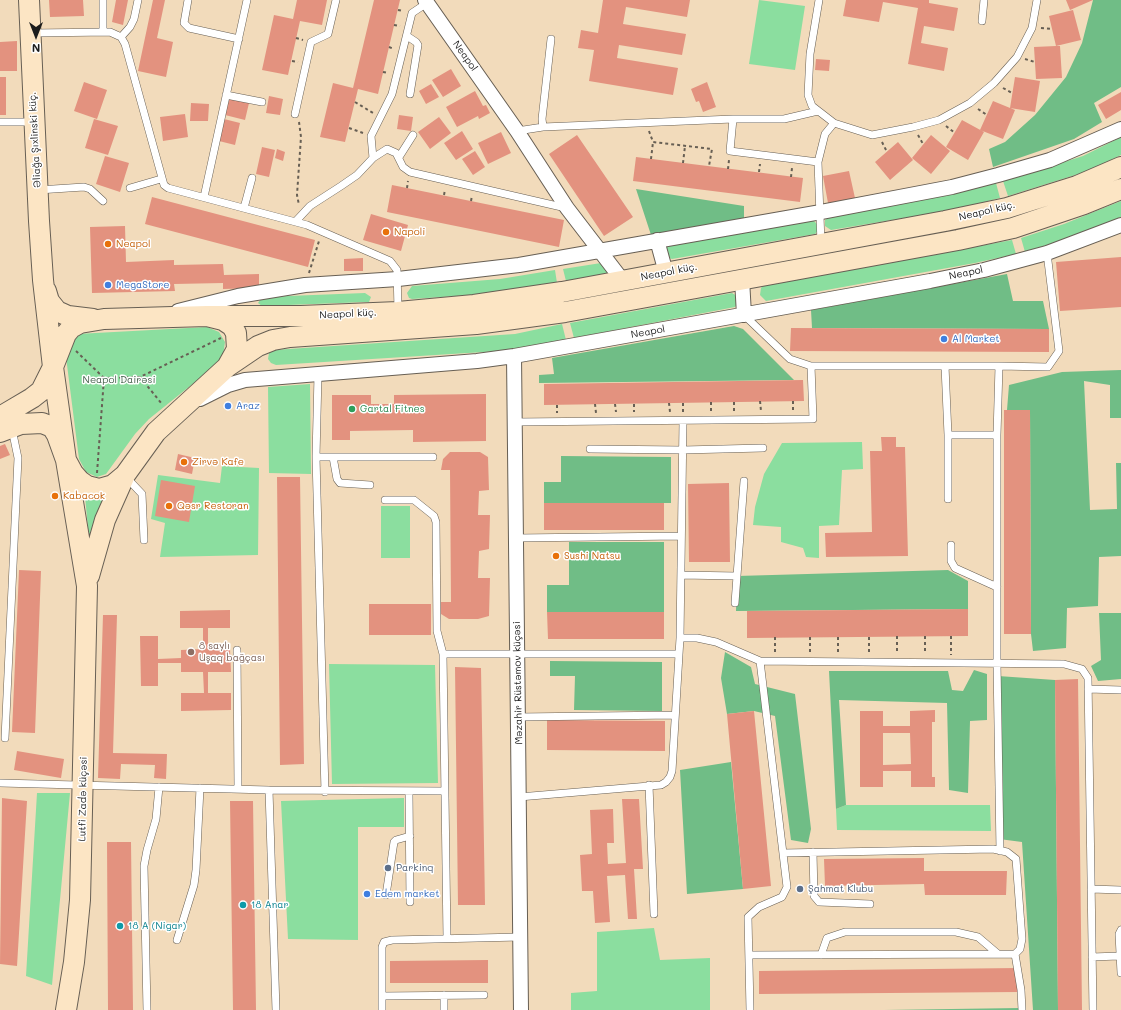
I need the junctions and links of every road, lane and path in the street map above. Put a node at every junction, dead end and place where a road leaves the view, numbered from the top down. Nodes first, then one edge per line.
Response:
1 (29, 0) edge
2 (103, 0) edge
3 (138, 0) edge
4 (188, 0) edge
5 (248, 0) edge
6 (336, 0) edge
7 (819, 0) edge
8 (984, 0) edge
9 (1037, 0) edge
10 (426, 1) edge
11 (982, 21) dead end
12 (103, 32) junction
13 (30, 33) junction
14 (407, 36) junction
15 (121, 37) junction
16 (239, 39) junction
17 (551, 39) dead end
18 (410, 94) dead end
19 (226, 95) junction
20 (262, 102) dead end
21 (355, 102) dead end
22 (818, 111) junction
23 (295, 114) joint
24 (380, 117) junction
25 (733, 119) junction
26 (0, 122) edge
27 (35, 122) junction
28 (646, 122) junction
29 (834, 123) junction
30 (543, 126) junction
31 (349, 128) dead end
32 (1121, 129) edge
33 (517, 131) junction
34 (413, 134) dead end
35 (371, 136) junction
36 (653, 142) junction
37 (685, 146) junction
38 (398, 157) junction
39 (373, 158) junction
40 (651, 159) dead end
41 (818, 162) junction
42 (683, 163) dead end
43 (709, 166) dead end
44 (1121, 167) edge
45 (252, 178) dead end
46 (161, 179) junction
47 (130, 188) dead end
48 (1121, 189) edge
49 (38, 190) junction
50 (204, 197) junction
51 (103, 201) dead end
52 (244, 208) junction
53 (567, 208) junction
54 (821, 212) junction
55 (301, 214) junction
56 (296, 221) junction
57 (1121, 225) edge
58 (322, 232) junction
59 (657, 240) junction
60 (821, 244) junction
61 (600, 250) junction
62 (1047, 253) junction
63 (666, 273) junction
64 (398, 279) junction
65 (742, 279) junction
66 (43, 280) junction
67 (623, 281) junction
68 (304, 285) junction
69 (398, 312) junction
70 (744, 315) junction
71 (207, 316) junction
72 (149, 318) junction
73 (104, 319) junction
74 (222, 337) dead end
75 (73, 348) dead end
76 (514, 356) junction
77 (811, 366) junction
78 (945, 366) junction
79 (998, 366) junction
80 (53, 368) junction
81 (227, 368) junction
82 (318, 375) junction
83 (140, 377) junction
84 (104, 378) junction
85 (168, 410) junction
86 (683, 421) junction
87 (515, 422) junction
88 (4, 425) edge
89 (948, 435) junction
90 (996, 435) junction
91 (763, 448) dead end
92 (590, 450) dead end
93 (682, 450) junction
94 (316, 457) junction
95 (334, 457) junction
96 (433, 457) dead end
97 (66, 460) junction
98 (125, 475) junction
99 (97, 477) dead end
100 (744, 481) dead end
101 (370, 484) dead end
102 (948, 498) dead end
103 (385, 500) dead end
104 (681, 536) junction
105 (516, 538) junction
106 (144, 540) dead end
107 (951, 544) dead end
108 (680, 575) junction
109 (737, 576) junction
110 (87, 586) junction
111 (997, 587) junction
112 (734, 603) dead end
113 (897, 636) dead end
114 (925, 636) dead end
115 (951, 636) dead end
116 (775, 637) dead end
117 (810, 637) dead end
118 (838, 637) dead end
119 (869, 637) dead end
120 (680, 638) junction
121 (237, 650) dead end
122 (443, 654) junction
123 (680, 654) junction
124 (517, 655) junction
125 (760, 661) junction
126 (776, 661) junction
127 (810, 662) junction
128 (838, 662) junction
129 (869, 662) junction
130 (897, 663) junction
131 (925, 663) junction
132 (951, 663) junction
133 (997, 663) junction
134 (1088, 689) junction
135 (1121, 690) edge
136 (676, 715) junction
137 (518, 717) junction
138 (5, 738) dead end
139 (0, 783) edge
140 (83, 785) junction
141 (648, 785) junction
142 (159, 787) junction
143 (200, 788) junction
144 (238, 790) junction
145 (269, 790) junction
146 (445, 791) junction
147 (325, 792) junction
148 (409, 792) junction
149 (519, 798) junction
150 (410, 836) junction
151 (1000, 851) junction
152 (813, 852) junction
153 (783, 853) junction
154 (1091, 889) junction
155 (1121, 890) edge
156 (386, 895) dead end
157 (410, 902) dead end
158 (870, 904) dead end
159 (654, 914) dead end
160 (1121, 930) edge
161 (520, 937) junction
162 (448, 938) junction
163 (177, 940) dead end
164 (998, 954) junction
165 (1016, 954) junction
166 (749, 955) junction
167 (821, 955) junction
168 (1119, 956) junction
169 (1092, 957) junction
170 (1121, 973) edge
171 (444, 995) junction
172 (484, 995) dead end
173 (382, 996) junction
174 (66, 1010) edge
175 (146, 1010) edge
176 (276, 1010) edge
177 (382, 1010) edge
178 (444, 1010) edge
179 (521, 1010) edge
180 (750, 1010) edge
181 (1022, 1010) edge
182 (1093, 1010) edge

1 - 13 main road, Əliağa Şıxlinski küç.
2 - 12 lane
3 - 15 lane
4 - 16 lane
5 - 16 lane
6 - 23 lane
7 - 22 lane
8 - 11 lane
9 - 29 lane
10 - 14 lane
10 - 33 street, Neapol
12 - 13 lane
12 - 15 lane
13 - 27 main road, Əliağa Şıxlinski küç.
14 - 18 lane
14 - 24 lane
15 - 46 lane
16 - 19 lane
17 - 30 lane
19 - 20 lane
19 - 50 lane
21 - 24 path
22 - 25 lane
22 - 29 lane
23 - 55 path
24 - 35 lane
25 - 28 lane
25 - 41 lane
26 - 27 lane
27 - 49 main road, Əliağa Şıxlinski küç.
28 - 30 lane
28 - 36 path
29 - 41 lane
30 - 33 lane
31 - 35 path
32 - 54 street
33 - 53 street, Neapol
34 - 38 lane
35 - 39 lane
36 - 37 path
36 - 40 path
37 - 42 path
37 - 43 path
38 - 39 lane
38 - 53 lane
39 - 55 lane
41 - 54 lane
44 - 60 main road, Neapol küç.
45 - 52 lane
46 - 47 lane
46 - 50 lane
48 - 65 main road, Neapol küç.
49 - 51 lane
49 - 66 main road, Əliağa Şıxlinski küç.
50 - 52 lane
52 - 56 lane
53 - 61 street, Neapol
54 - 59 street
54 - 60 lane
55 - 56 lane
56 - 58 lane
57 - 62 street, Neapol
58 - 64 lane
58 - 68 path
59 - 61 street
59 - 63 street
60 - 63 main road, Neapol küç.
61 - 64 street
61 - 67 street, Neapol
62 - 70 street, Neapol
62 - 79 lane
63 - 67 main road, Neapol küç.
64 - 68 street
64 - 69 lane
65 - 70 street
65 - 81 main road, Neapol küç.
66 - 73 main road
66 - 80 main road
67 - 69 main road, Neapol küç.
68 - 72 street
69 - 71 main road, Neapol küç.
70 - 76 street, Neapol
70 - 77 lane
71 - 72 main road, Neapol küç.
71 - 81 main road
72 - 73 main road, Neapol küç.
73 - 80 main road
74 - 83 path
75 - 84 path
76 - 82 street, Neapol
76 - 87 street, Məzahir Rüstəmov küçəsi
77 - 78 lane
77 - 86 lane
78 - 79 lane
78 - 89 lane
79 - 90 lane
80 - 88 main road
80 - 97 main road
81 - 85 main road, Neapol küç.
82 - 85 street, Neapol
82 - 94 lane
83 - 84 path
83 - 85 path
84 - 99 path
85 - 98 main road, Neapol küç.
86 - 87 lane
86 - 93 lane
87 - 105 street, Məzahir Rüstəmov küçəsi
88 - 97 main road
88 - 138 lane
89 - 90 lane
89 - 102 lane
90 - 111 lane
91 - 93 lane
92 - 93 lane
93 - 104 lane
94 - 95 lane
94 - 147 lane
95 - 96 lane
95 - 101 lane
97 - 98 main road
97 - 110 main road
98 - 106 lane
98 - 110 main road, Neapol küç.
100 - 109 lane
103 - 122 lane
104 - 105 lane
104 - 108 lane
105 - 124 street, Məzahir Rüstəmov küçəsi
107 - 111 lane
108 - 109 lane
108 - 120 lane
109 - 112 lane
110 - 140 main road, Lutfi Zadə küçəsi
111 - 133 lane
113 - 130 path
114 - 131 path
115 - 132 path
116 - 126 path
117 - 127 path
118 - 128 path
119 - 129 path
120 - 123 lane
120 - 125 lane
121 - 144 lane
122 - 124 lane
122 - 146 lane
123 - 124 lane
123 - 136 lane
124 - 137 street, Məzahir Rüstəmov küçəsi
125 - 126 lane
125 - 153 lane
126 - 127 lane
127 - 128 lane
128 - 129 lane
129 - 130 lane
130 - 131 lane
131 - 132 lane
132 - 133 lane
133 - 134 lane
133 - 151 lane
134 - 135 lane
134 - 154 lane
136 - 137 lane
136 - 141 lane
137 - 149 street, Məzahir Rüstəmov küçəsi
139 - 140 lane
140 - 142 lane
140 - 174 main road, Lutfi Zadə küçəsi
141 - 149 lane
141 - 159 lane
142 - 143 lane
142 - 175 lane
143 - 144 lane
143 - 163 lane
144 - 145 lane
145 - 147 lane
145 - 176 lane
146 - 148 lane
146 - 162 lane
147 - 148 lane
148 - 150 lane
149 - 161 street, Məzahir Rüstəmov küçəsi
150 - 156 lane
150 - 157 lane
151 - 152 lane
151 - 165 lane
152 - 153 lane
152 - 158 lane
153 - 166 lane
154 - 155 lane
154 - 169 lane
160 - 168 lane
161 - 162 lane
161 - 179 street, Məzahir Rüstəmov küçəsi
162 - 173 lane
164 - 165 lane
164 - 167 lane
164 - 167 lane
165 - 181 lane
166 - 167 lane
166 - 180 lane
168 - 169 lane
168 - 170 lane
169 - 182 lane
171 - 172 lane
171 - 173 lane
171 - 178 lane
173 - 177 lane

